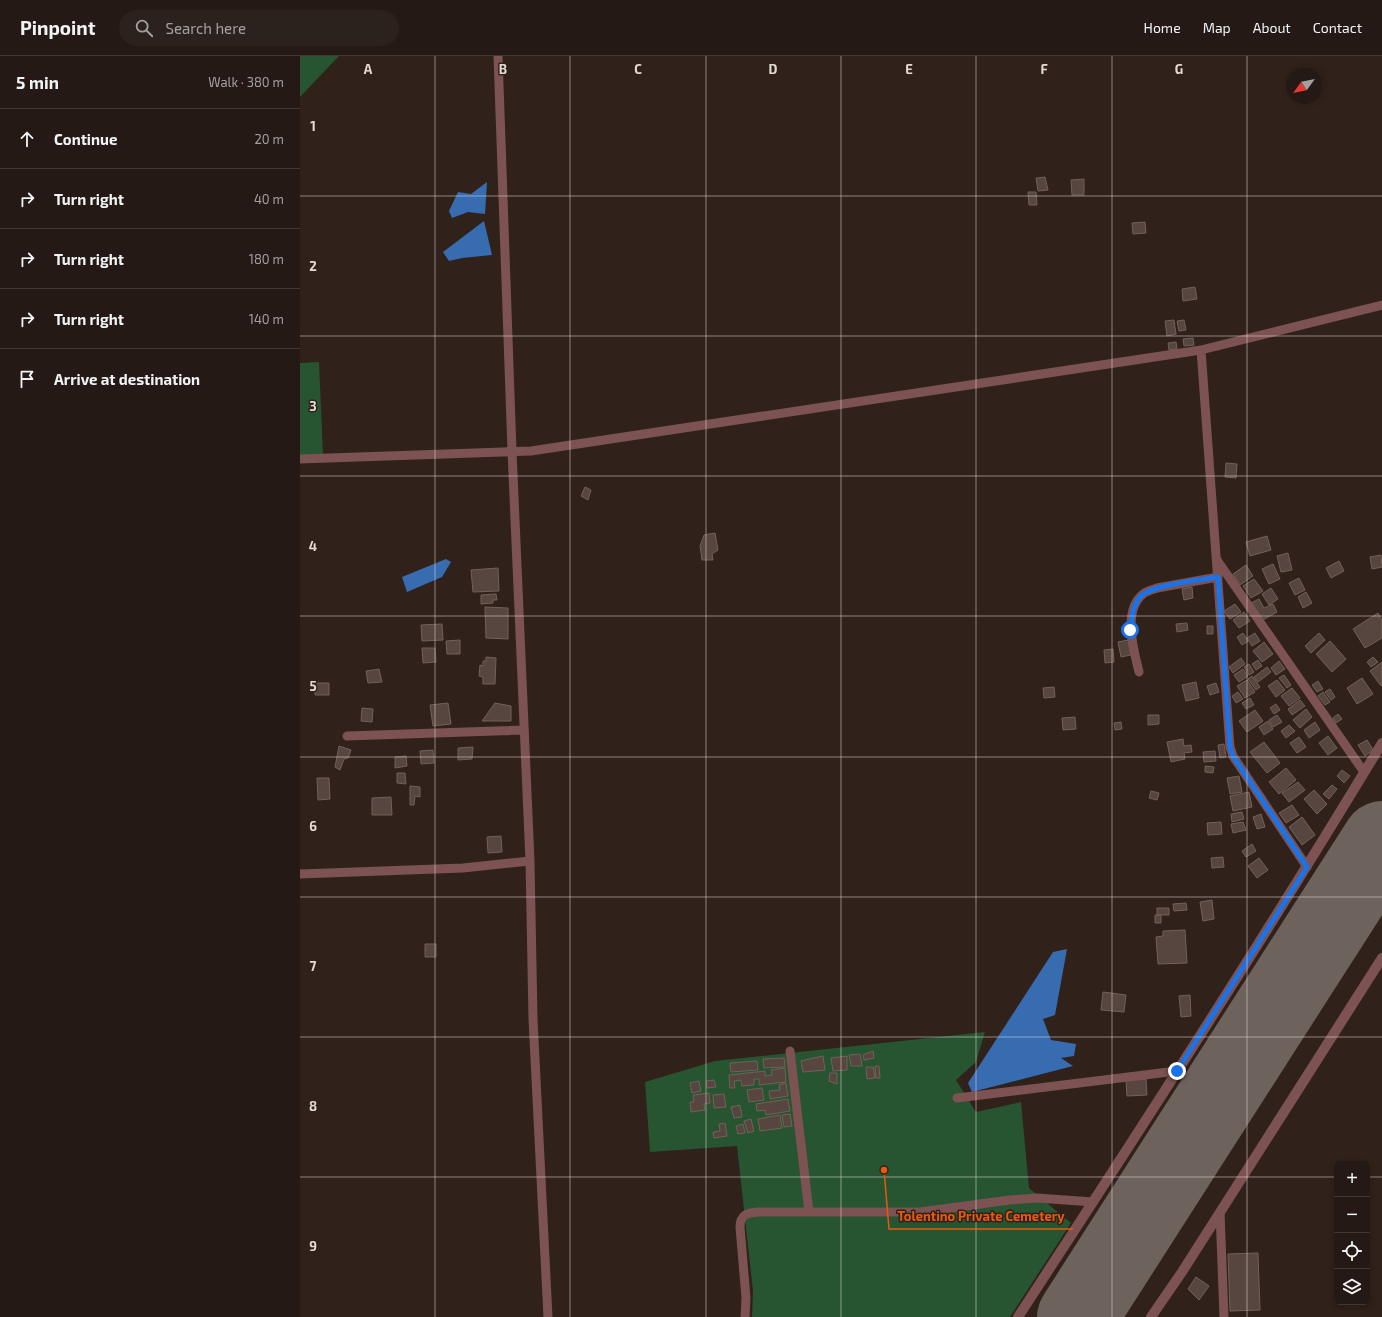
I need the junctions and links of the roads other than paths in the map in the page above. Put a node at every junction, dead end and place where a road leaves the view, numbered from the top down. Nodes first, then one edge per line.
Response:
1 (498, 56) edge
2 (1382, 305) edge
3 (1201, 350) junction
4 (512, 451) junction
5 (300, 459) edge
6 (1217, 560) junction
7 (1218, 577) junction
8 (1139, 672) dead end
9 (524, 730) junction
10 (347, 736) dead end
11 (1382, 743) edge
12 (1364, 772) junction
13 (530, 862) junction
14 (1307, 867) junction
15 (300, 874) edge
16 (1382, 958) edge
17 (790, 1051) dead end
18 (1177, 1071) junction
19 (957, 1098) dead end
20 (1094, 1202) junction
21 (810, 1212) junction
22 (1220, 1212) junction
23 (548, 1317) edge
24 (745, 1317) edge
25 (1018, 1317) edge
26 (1151, 1317) edge
27 (1224, 1317) edge

1 - 4 street
2 - 3 street
3 - 4 street
3 - 6 street
4 - 5 street
4 - 9 street
6 - 7 street
6 - 12 street
7 - 8 street
7 - 14 street
9 - 10 street
9 - 13 street
11 - 12 street
12 - 14 street
13 - 15 street
13 - 23 street
14 - 18 street
16 - 22 street
17 - 21 street
18 - 19 street
18 - 20 street
20 - 21 street
20 - 25 street
21 - 24 street
22 - 26 street
22 - 27 street

